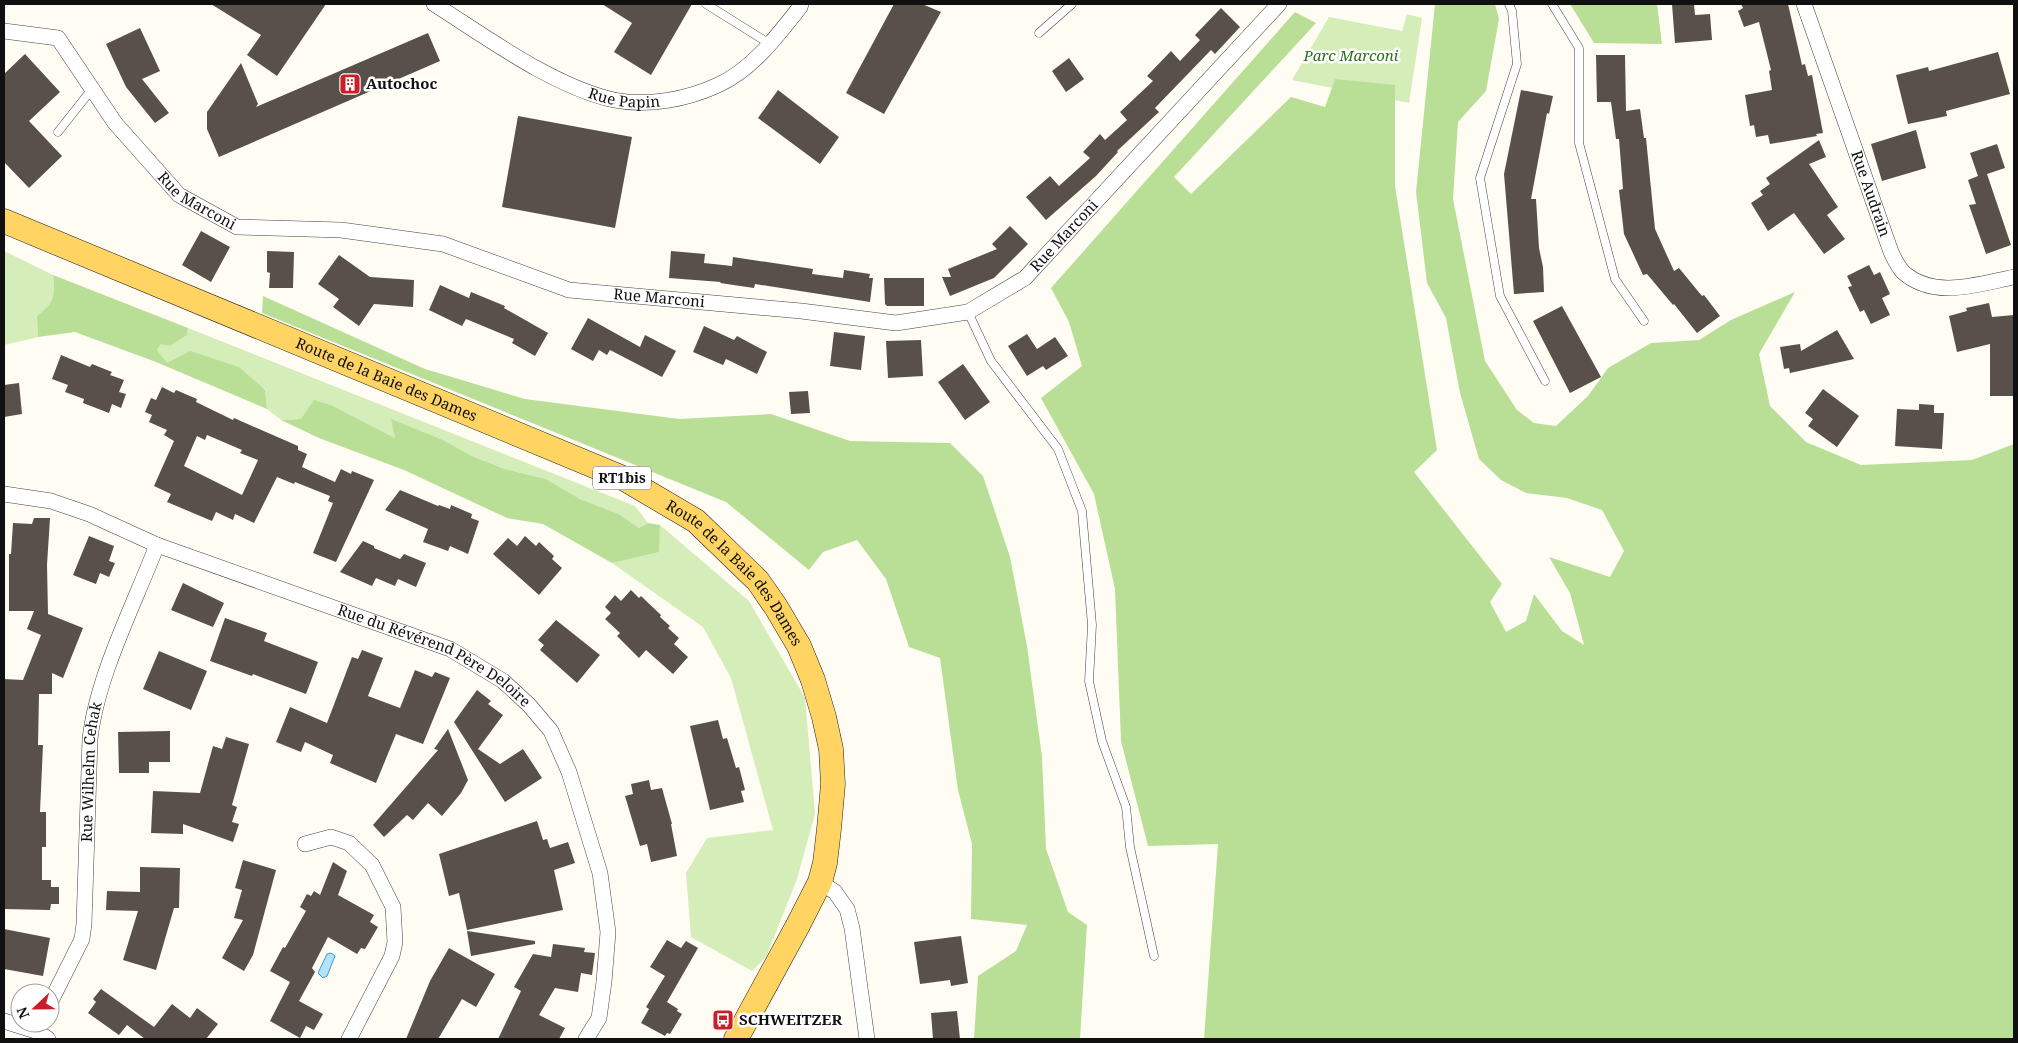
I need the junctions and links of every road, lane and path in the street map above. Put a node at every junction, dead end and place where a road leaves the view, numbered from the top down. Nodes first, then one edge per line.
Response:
1 (434, 4) edge
2 (706, 4) edge
3 (801, 4) edge
4 (1072, 4) edge
5 (1280, 4) edge
6 (1509, 4) edge
7 (1552, 4) edge
8 (1804, 4) edge
9 (4, 31) edge
10 (1039, 33) dead end
11 (770, 44) junction
12 (92, 89) junction
13 (58, 132) dead end
14 (4, 220) edge
15 (2014, 277) edge
16 (968, 312) junction
17 (1644, 321) dead end
18 (1545, 380) dead end
19 (4, 494) edge
20 (157, 545) junction
21 (305, 844) dead end
22 (820, 882) junction
23 (1154, 956) dead end
24 (60, 984) edge
25 (349, 1039) edge
26 (586, 1039) edge
27 (736, 1039) edge
28 (867, 1039) edge

1 - 11 street, Rue Papin
2 - 11 lane
3 - 11 street, Rue Papin
4 - 10 lane
5 - 16 street, Rue Marconi
6 - 18 lane
7 - 17 lane
8 - 15 street, Rue Audrain
9 - 12 street, Rue Marconi
12 - 13 lane
12 - 16 street, Rue Marconi
14 - 22 main road, Route de la Baie des Dames / RT1bis
16 - 23 lane
19 - 20 street, Rue du Révérend Père Deloire
20 - 24 street, Rue Wilhelm Cehak
20 - 26 street, Rue du Révérend Père Deloire
21 - 25 street
22 - 27 main road, Route de la Baie des Dames / RT1bis
22 - 28 street

